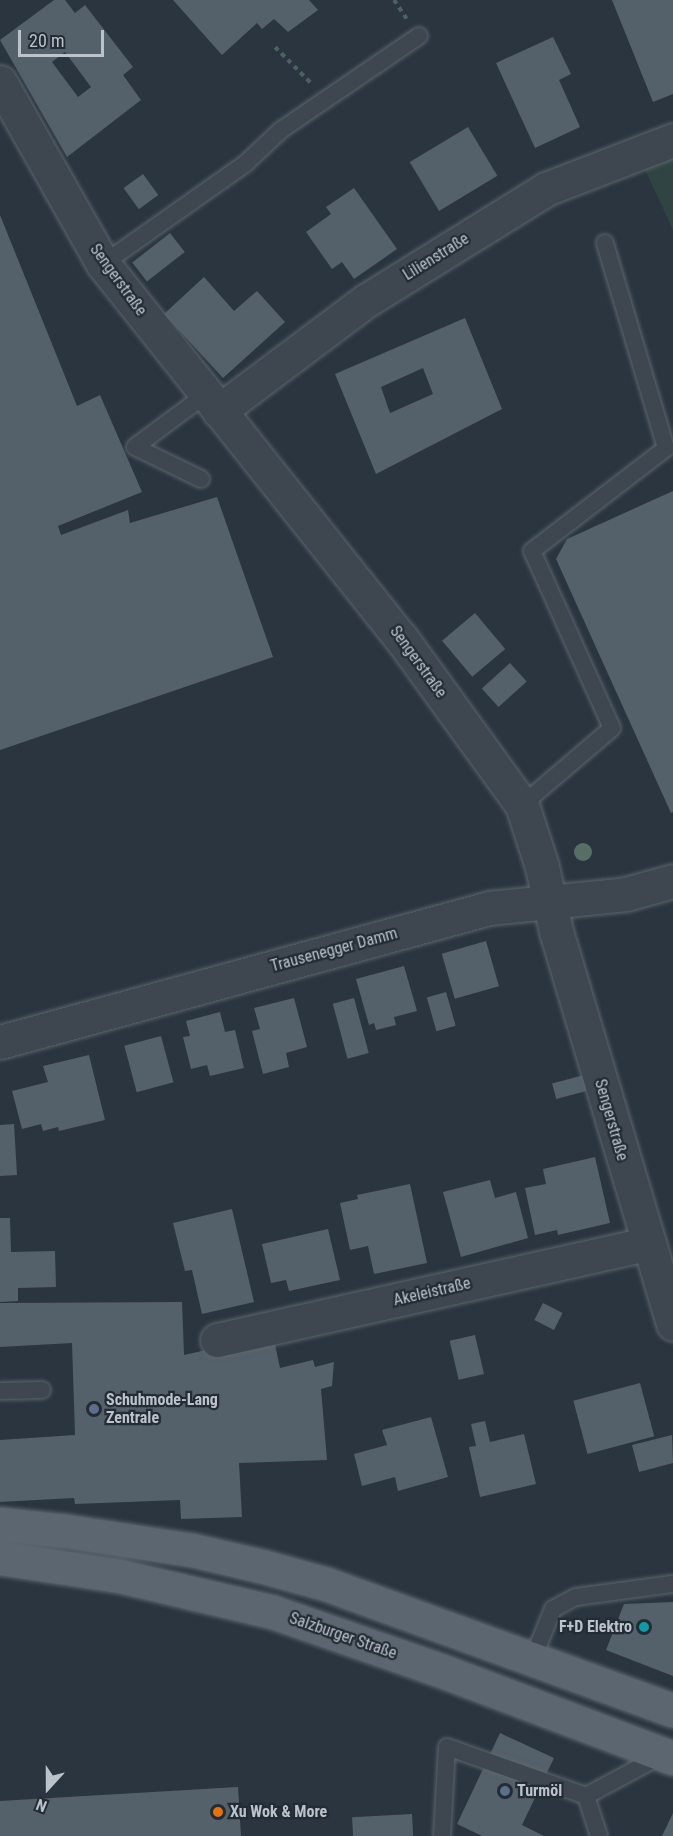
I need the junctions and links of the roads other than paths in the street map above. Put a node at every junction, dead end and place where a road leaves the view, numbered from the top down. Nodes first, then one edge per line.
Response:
1 (419, 36) dead end
2 (0, 82) edge
3 (673, 140) edge
4 (605, 243) dead end
5 (103, 264) junction
6 (213, 403) junction
7 (201, 479) dead end
8 (522, 805) junction
9 (673, 881) edge
10 (550, 903) junction
11 (0, 1042) edge
12 (647, 1244) junction
13 (673, 1324) edge
14 (217, 1340) dead end
15 (42, 1389) dead end
16 (0, 1391) edge
17 (0, 1524) edge
18 (0, 1558) edge
19 (672, 1584) edge
20 (533, 1658) junction
21 (673, 1710) edge
22 (668, 1756) edge
23 (586, 1796) junction
24 (441, 1836) edge
25 (599, 1836) edge

1 - 5 lane
2 - 5 street, Sengerstraße
3 - 6 street, Lilienstraße
4 - 8 lane
5 - 6 street, Sengerstraße
6 - 7 lane
6 - 8 street, Sengerstraße
8 - 10 street, Sengerstraße
9 - 10 street, Trausenegger Damm
10 - 11 street, Trausenegger Damm
10 - 12 street, Sengerstraße
12 - 13 street, Sengerstraße
12 - 14 street, Akeleistraße
15 - 16 lane
17 - 20 main road
18 - 22 main road, Salzburger Straße
19 - 20 lane
20 - 21 main road
22 - 23 lane
23 - 24 lane
23 - 25 lane

